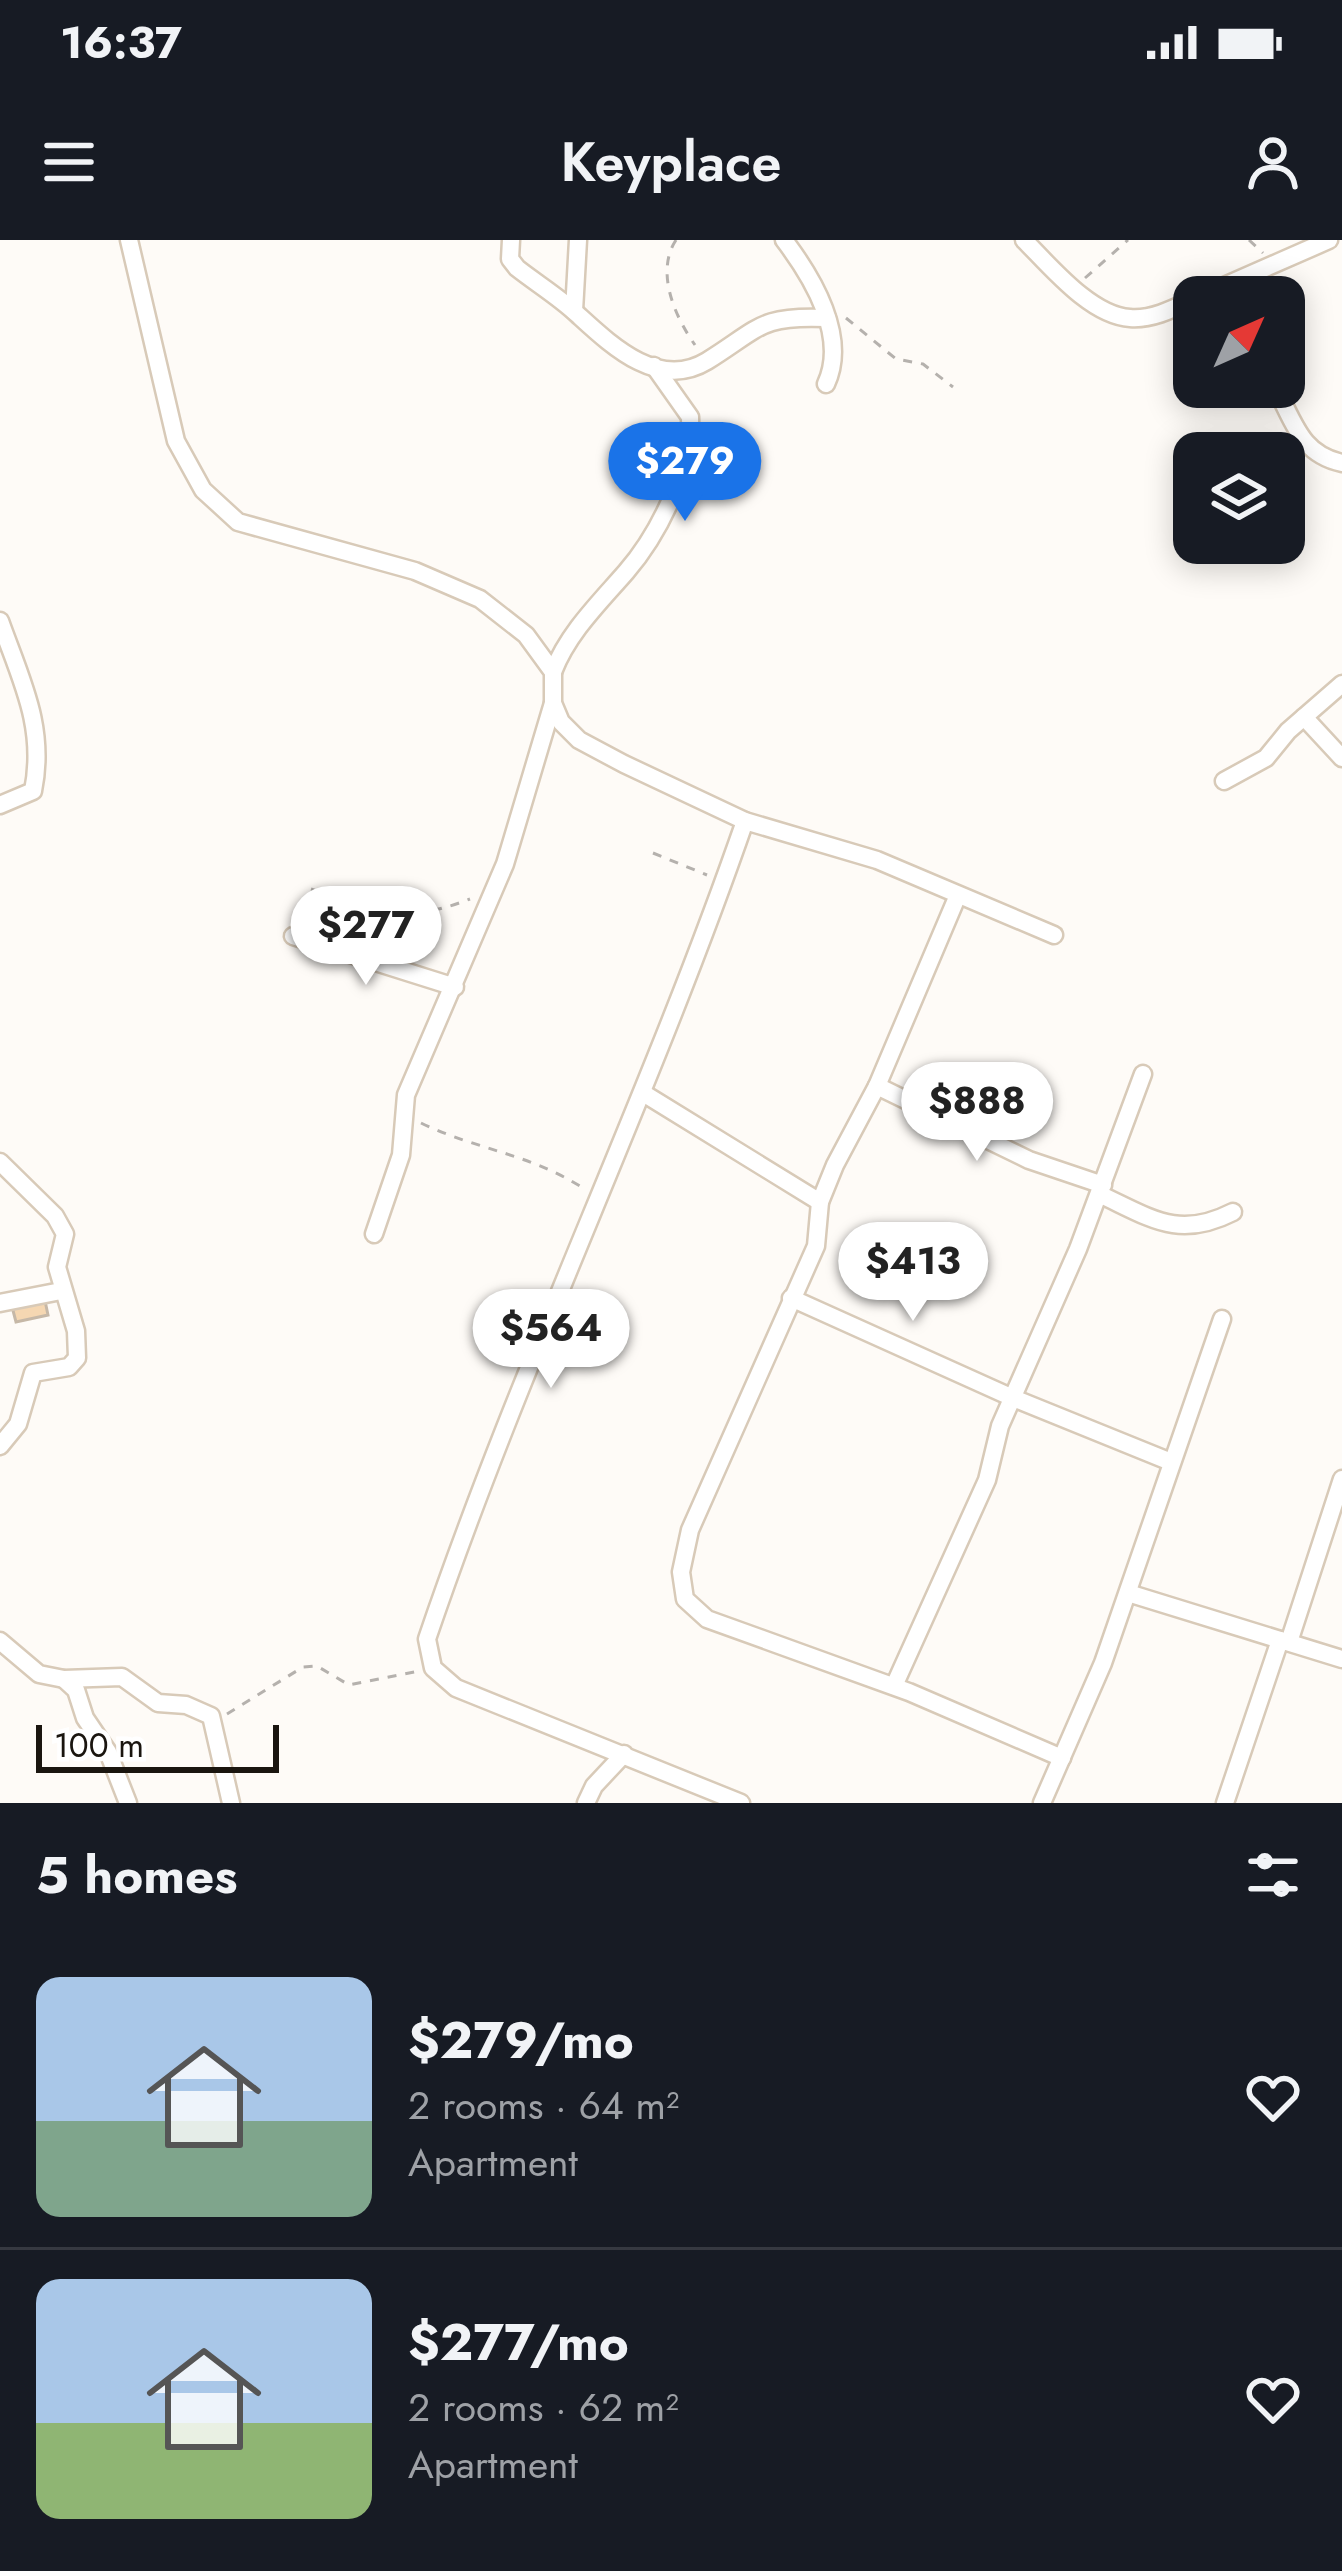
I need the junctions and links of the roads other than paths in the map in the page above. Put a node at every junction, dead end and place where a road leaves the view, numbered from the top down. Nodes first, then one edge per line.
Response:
1 (129, 240) edge
2 (511, 240) edge
3 (578, 240) edge
4 (784, 240) edge
5 (1024, 240) edge
6 (1329, 240) edge
7 (1255, 276) edge
8 (1173, 308) edge
9 (574, 311) junction
10 (827, 318) junction
11 (654, 366) junction
12 (826, 384) dead end
13 (1286, 408) edge
14 (1342, 463) edge
15 (0, 621) edge
16 (553, 672) junction
17 (1342, 684) edge
18 (553, 704) junction
19 (1304, 717) junction
20 (1342, 758) edge
21 (1224, 781) dead end
22 (0, 805) edge
23 (745, 821) junction
24 (958, 896) junction
25 (1054, 935) dead end
26 (293, 936) dead end
27 (455, 987) junction
28 (1143, 1074) dead end
29 (877, 1086) junction
30 (643, 1093) junction
31 (0, 1162) edge
32 (1101, 1189) junction
33 (820, 1202) junction
34 (1233, 1212) dead end
35 (374, 1234) dead end
36 (61, 1291) junction
37 (791, 1298) junction
38 (0, 1303) edge
39 (1222, 1319) dead end
40 (1013, 1399) junction
41 (0, 1401) edge
42 (23, 1403) junction
43 (0, 1446) edge
44 (1172, 1462) junction
45 (1342, 1479) edge
46 (1128, 1593) junction
47 (0, 1641) edge
48 (1284, 1641) junction
49 (1342, 1659) edge
50 (64, 1679) junction
51 (894, 1686) junction
52 (624, 1754) junction
53 (1062, 1758) junction
54 (128, 1803) edge
55 (231, 1803) edge
56 (586, 1803) edge
57 (741, 1803) edge
58 (1042, 1803) edge
59 (1225, 1803) edge

1 - 16 street
2 - 9 street
3 - 9 street
4 - 10 street
5 - 8 street
6 - 7 street
9 - 11 street
10 - 11 street
10 - 12 street
11 - 16 street
13 - 14 street
15 - 22 street
16 - 18 street
17 - 19 street
18 - 23 street
18 - 27 street
19 - 20 street
19 - 21 street
23 - 24 street
23 - 30 street
24 - 25 street
24 - 29 street
26 - 27 street
27 - 35 street
28 - 32 street
29 - 32 street
29 - 33 street
30 - 33 street
30 - 52 street
31 - 36 street
32 - 34 street
32 - 40 street
33 - 37 street
36 - 38 street
36 - 42 street
37 - 40 street
37 - 51 street
39 - 44 street
40 - 44 street
40 - 51 street
41 - 42 street
42 - 43 street
44 - 46 street
45 - 48 street
46 - 48 street
46 - 53 street
47 - 50 street
48 - 49 street
48 - 59 street
50 - 54 street
50 - 55 street
51 - 53 street
52 - 56 street
52 - 57 street
53 - 58 street

